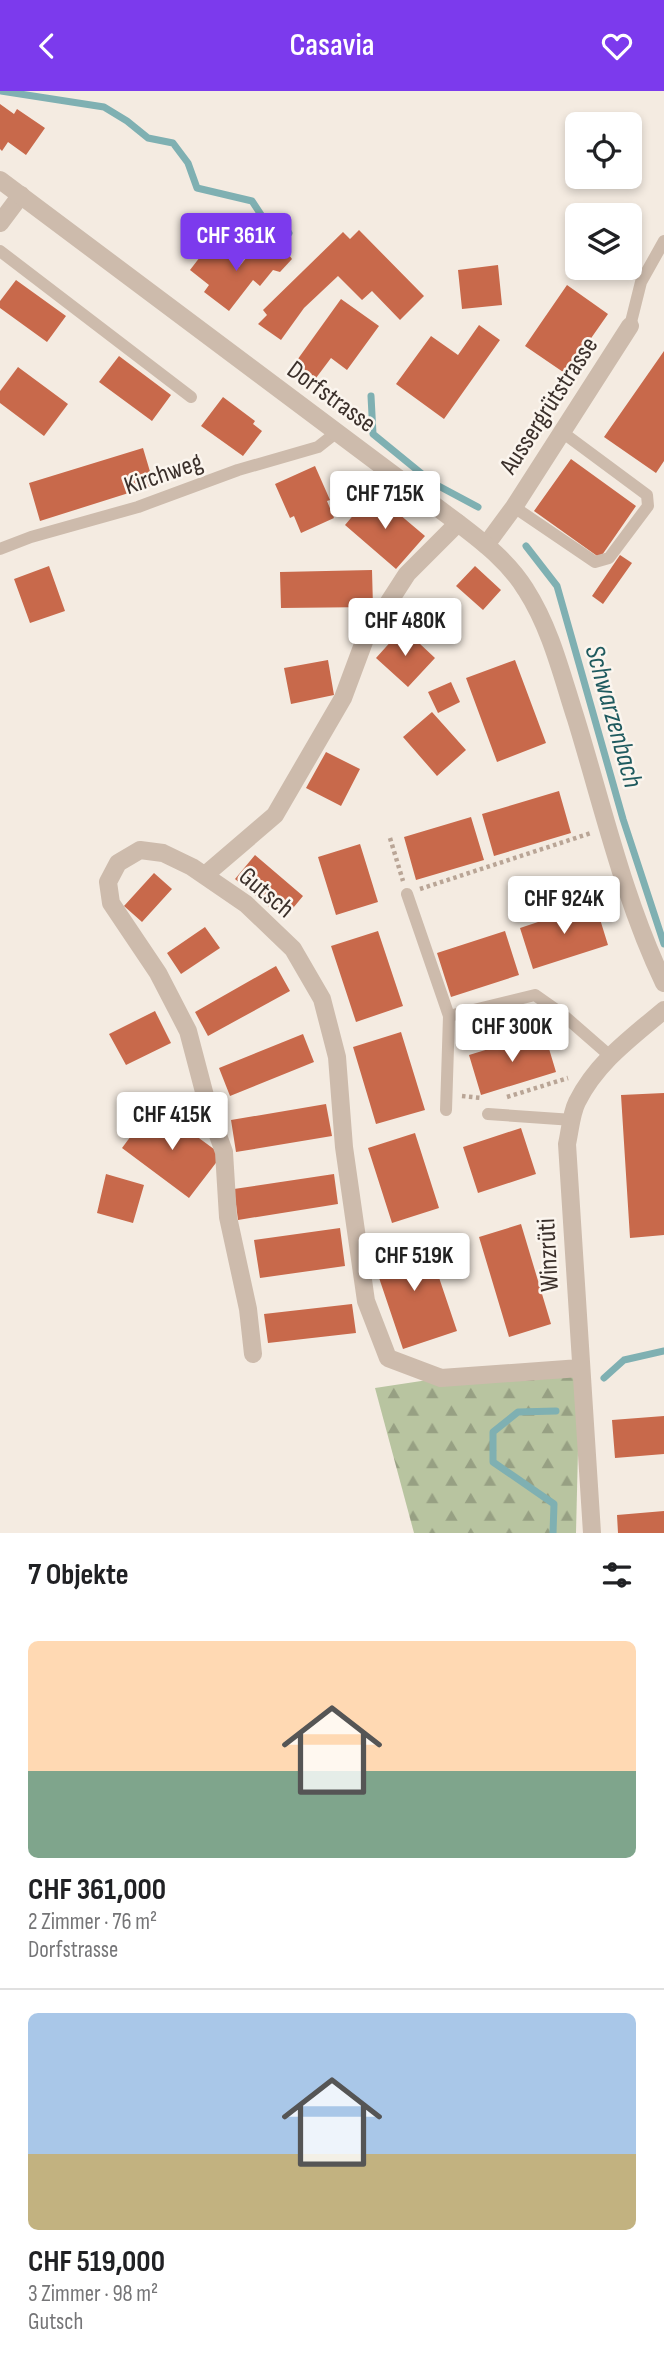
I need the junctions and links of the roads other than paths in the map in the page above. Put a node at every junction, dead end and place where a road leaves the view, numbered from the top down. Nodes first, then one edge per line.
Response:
1 (0, 180) edge
2 (21, 195) junction
3 (0, 223) edge
4 (664, 241) edge
5 (0, 251) edge
6 (630, 326) joint
7 (191, 397) dead end
8 (337, 432) junction
9 (562, 432) junction
10 (514, 507) junction
11 (458, 523) junction
12 (486, 545) junction
13 (0, 549) edge
14 (205, 875) junction
15 (407, 894) road end
16 (664, 983) edge
17 (664, 1010) edge
18 (449, 1016) junction
19 (604, 1062) junction
20 (446, 1110) dead end
21 (488, 1114) dead end
22 (573, 1120) junction
23 (253, 1354) dead end
24 (580, 1368) junction
25 (592, 1533) edge

1 - 2 street, Dorfstrasse
2 - 3 street
2 - 8 street, Dorfstrasse
4 - 6 lane
5 - 7 lane
6 - 9 street, Aussergrütstrasse
8 - 11 street, Dorfstrasse
8 - 13 lane, Kirchweg
9 - 10 street, Aussergrütstrasse
9 - 10 lane
10 - 12 street, Aussergrütstrasse
11 - 12 street, Dorfstrasse
11 - 14 street
12 - 16 street, Dorfstrasse
14 - 23 street, Gutsch
14 - 24 street, Gutsch
15 - 18 lane
17 - 19 street, Winzrüti
18 - 19 lane
18 - 20 lane
19 - 22 street, Winzrüti
21 - 22 lane
22 - 24 street, Winzrüti
24 - 25 street, Winzrüti

